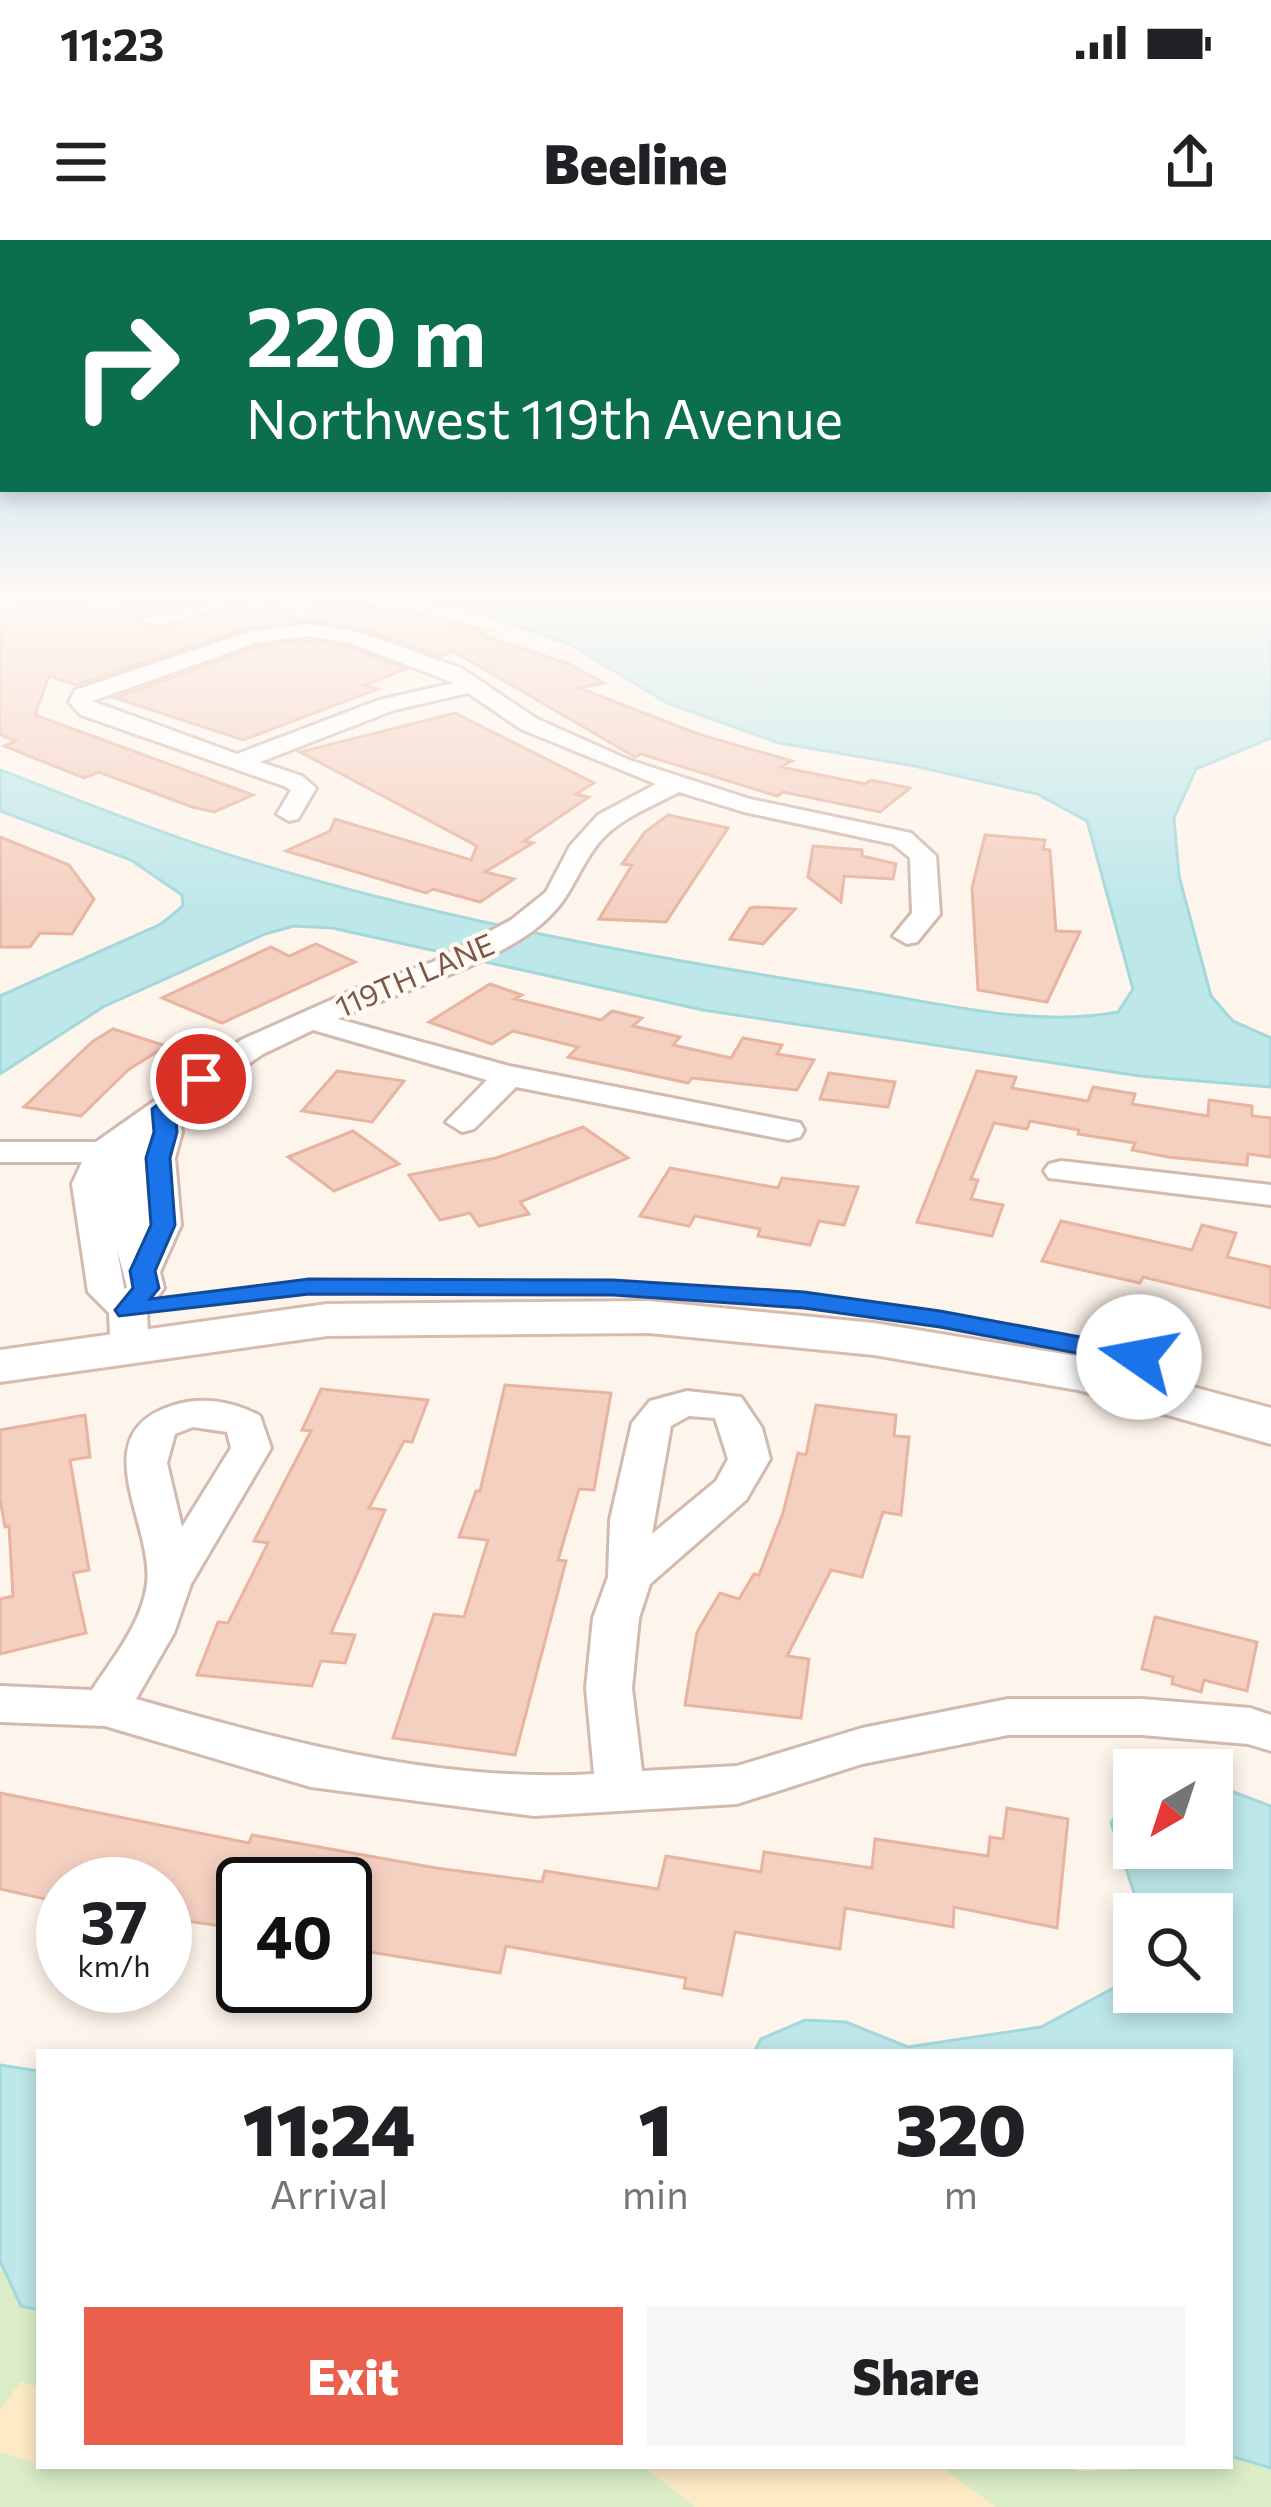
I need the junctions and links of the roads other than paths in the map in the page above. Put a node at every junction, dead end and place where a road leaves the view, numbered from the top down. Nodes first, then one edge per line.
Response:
1 (80, 702) edge
2 (401, 702) edge
3 (498, 702) edge
4 (239, 761) junction
5 (673, 785) junction
6 (289, 814) dead end
7 (907, 936) dead end
8 (309, 1020) junction
9 (509, 1076) junction
10 (159, 1112) junction
11 (462, 1123) dead end
12 (788, 1130) dead end
13 (0, 1152) edge
14 (114, 1152) junction
15 (159, 1154) junction
16 (1061, 1172) dead end
17 (1271, 1196) edge
18 (133, 1309) junction
19 (0, 1330) edge
20 (0, 1366) edge
21 (1271, 1388) edge
22 (1271, 1426) edge
23 (630, 1577) dead end
24 (170, 1582) dead end
25 (0, 1704) edge
26 (105, 1708) junction
27 (1271, 1733) edge
28 (620, 1792) junction

1 - 4 street
2 - 4 street
3 - 5 street
4 - 6 street
5 - 7 street
5 - 8 street, 119TH LANE
8 - 9 street
8 - 10 street, 119TH LANE
9 - 11 street
9 - 12 street
10 - 14 street, 119TH LANE
10 - 15 street
13 - 14 street
14 - 15 street
14 - 18 street
15 - 18 street
16 - 17 street
18 - 19 street
18 - 20 street
18 - 21 street
18 - 22 street
23 - 28 street
24 - 26 street
25 - 26 street
26 - 28 street
27 - 28 street

